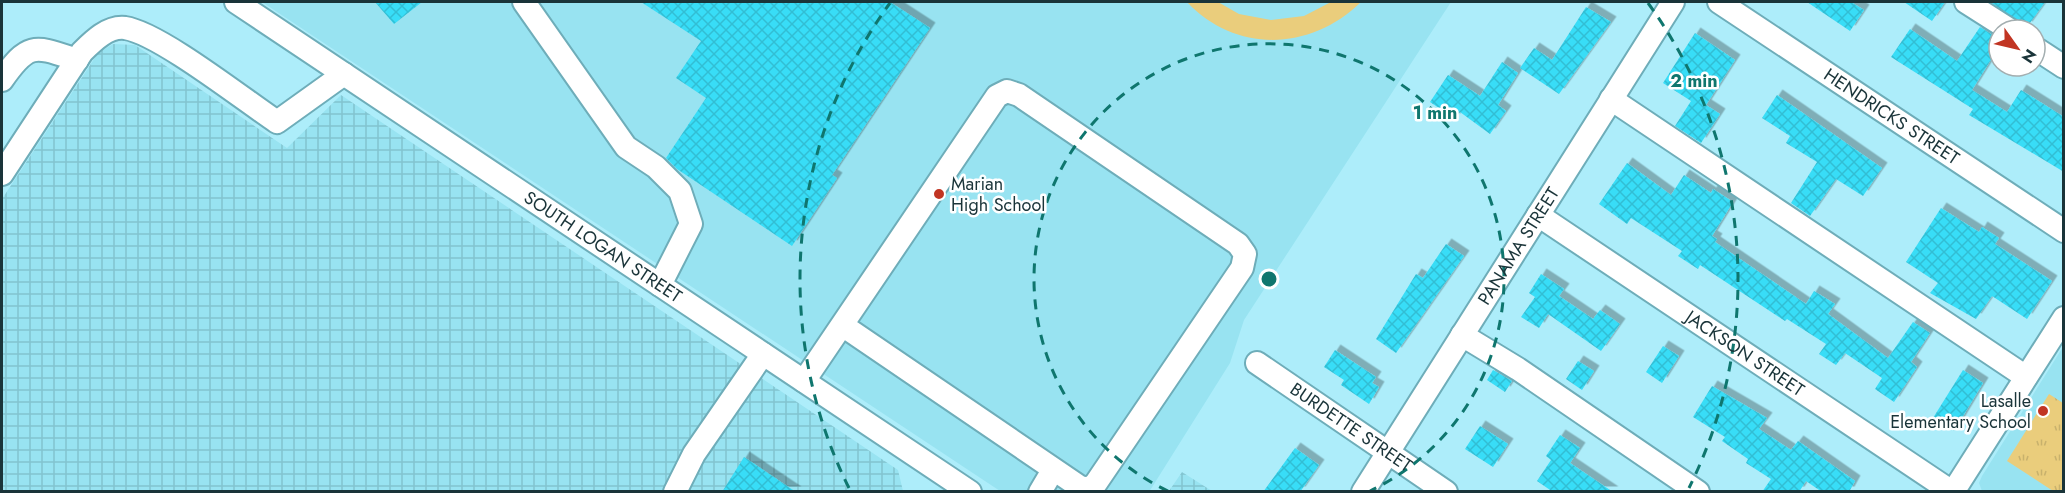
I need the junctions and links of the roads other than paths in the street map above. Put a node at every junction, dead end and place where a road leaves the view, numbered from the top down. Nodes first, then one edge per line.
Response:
1 (236, 2) edge
2 (524, 2) edge
3 (1673, 2) edge
4 (1719, 2) edge
5 (1966, 2) edge
6 (1991, 18) edge
7 (2047, 56) edge
8 (77, 60) junction
9 (2064, 67) edge
10 (344, 74) junction
11 (2, 80) edge
12 (1611, 99) junction
13 (2, 174) edge
14 (1538, 215) junction
15 (2064, 231) edge
16 (660, 285) junction
17 (2064, 318) edge
18 (842, 325) junction
19 (1462, 335) junction
20 (763, 354) junction
21 (1257, 363) dead end
22 (2026, 377) junction
23 (804, 381) junction
24 (1388, 453) junction
25 (1053, 470) junction
26 (960, 489) edge
27 (675, 492) edge
28 (1040, 492) edge
29 (1363, 492) edge
30 (1446, 492) edge
31 (1698, 492) edge
32 (1953, 492) edge

1 - 10 street, SOUTH LOGAN STREET
2 - 16 street
3 - 12 street, PANAMA STREET
4 - 15 street, HENDRICKS STREET
5 - 6 street
7 - 9 street
8 - 10 street
8 - 11 street
8 - 13 street
10 - 16 street, SOUTH LOGAN STREET
12 - 14 street, PANAMA STREET
12 - 22 street
14 - 19 street, PANAMA STREET
14 - 32 street, JACKSON STREET
16 - 20 street, SOUTH LOGAN STREET
17 - 22 street
18 - 23 street
18 - 25 street
18 - 25 street
19 - 24 street, PANAMA STREET
19 - 31 street
20 - 23 street, SOUTH LOGAN STREET
20 - 27 street
21 - 24 street, BURDETTE STREET
22 - 32 street
23 - 26 street, SOUTH LOGAN STREET
24 - 29 street, PANAMA STREET
24 - 30 street, BURDETTE STREET
25 - 28 street

